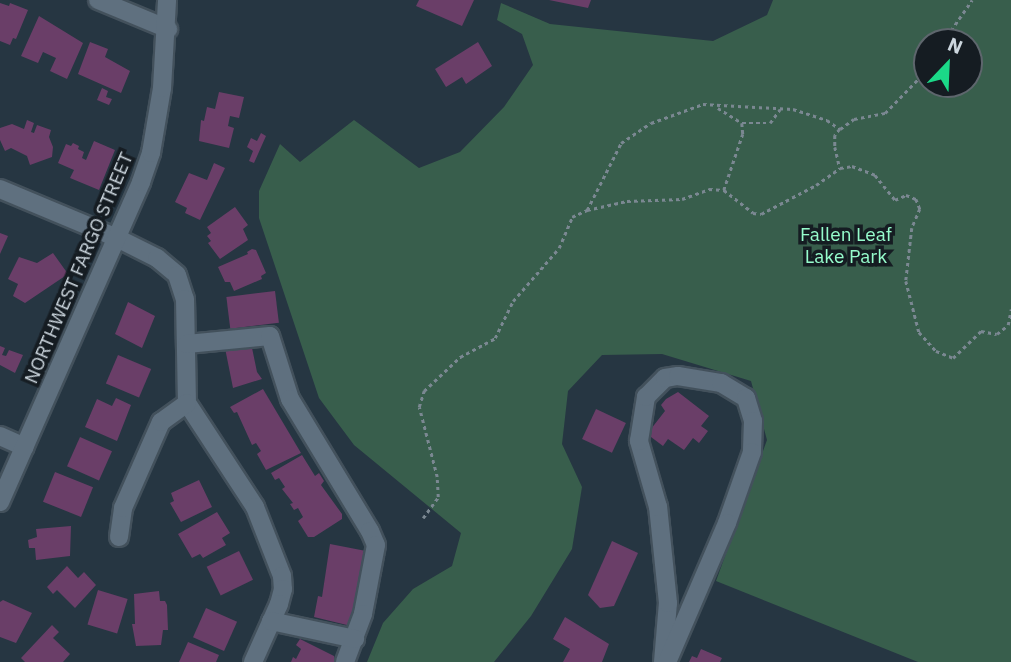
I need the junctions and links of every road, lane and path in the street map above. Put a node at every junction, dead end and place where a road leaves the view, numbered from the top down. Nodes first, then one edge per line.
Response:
1 (97, 0) edge
2 (167, 0) edge
3 (972, 0) edge
4 (953, 28) edge
5 (168, 29) junction
6 (913, 84) edge
7 (717, 107) junction
8 (780, 108) junction
9 (742, 123) junction
10 (839, 129) junction
11 (840, 168) junction
12 (0, 189) edge
13 (724, 190) junction
14 (587, 210) junction
15 (117, 238) junction
16 (1011, 309) edge
17 (187, 344) junction
18 (187, 403) junction
19 (0, 436) edge
20 (25, 447) junction
21 (0, 502) edge
22 (423, 517) dead end
23 (119, 537) dead end
24 (271, 621) junction
25 (355, 639) junction
26 (253, 662) edge
27 (345, 662) edge
28 (665, 662) edge

1 - 5 street
2 - 5 street, NORTHWEST FARGO STREET
3 - 4 path
5 - 15 street, NORTHWEST FARGO STREET
6 - 10 path
7 - 8 path
7 - 9 path
7 - 14 path
8 - 9 path
8 - 10 path
9 - 13 path
10 - 11 path
11 - 13 path
11 - 16 path
12 - 15 street
13 - 14 path
14 - 22 path
15 - 17 street
15 - 20 street, NORTHWEST FARGO STREET
17 - 18 street
17 - 25 street
18 - 23 street
18 - 24 street
19 - 20 street
20 - 21 street, NORTHWEST FARGO STREET
24 - 25 street
24 - 26 street
25 - 27 street
28 - 28 street

